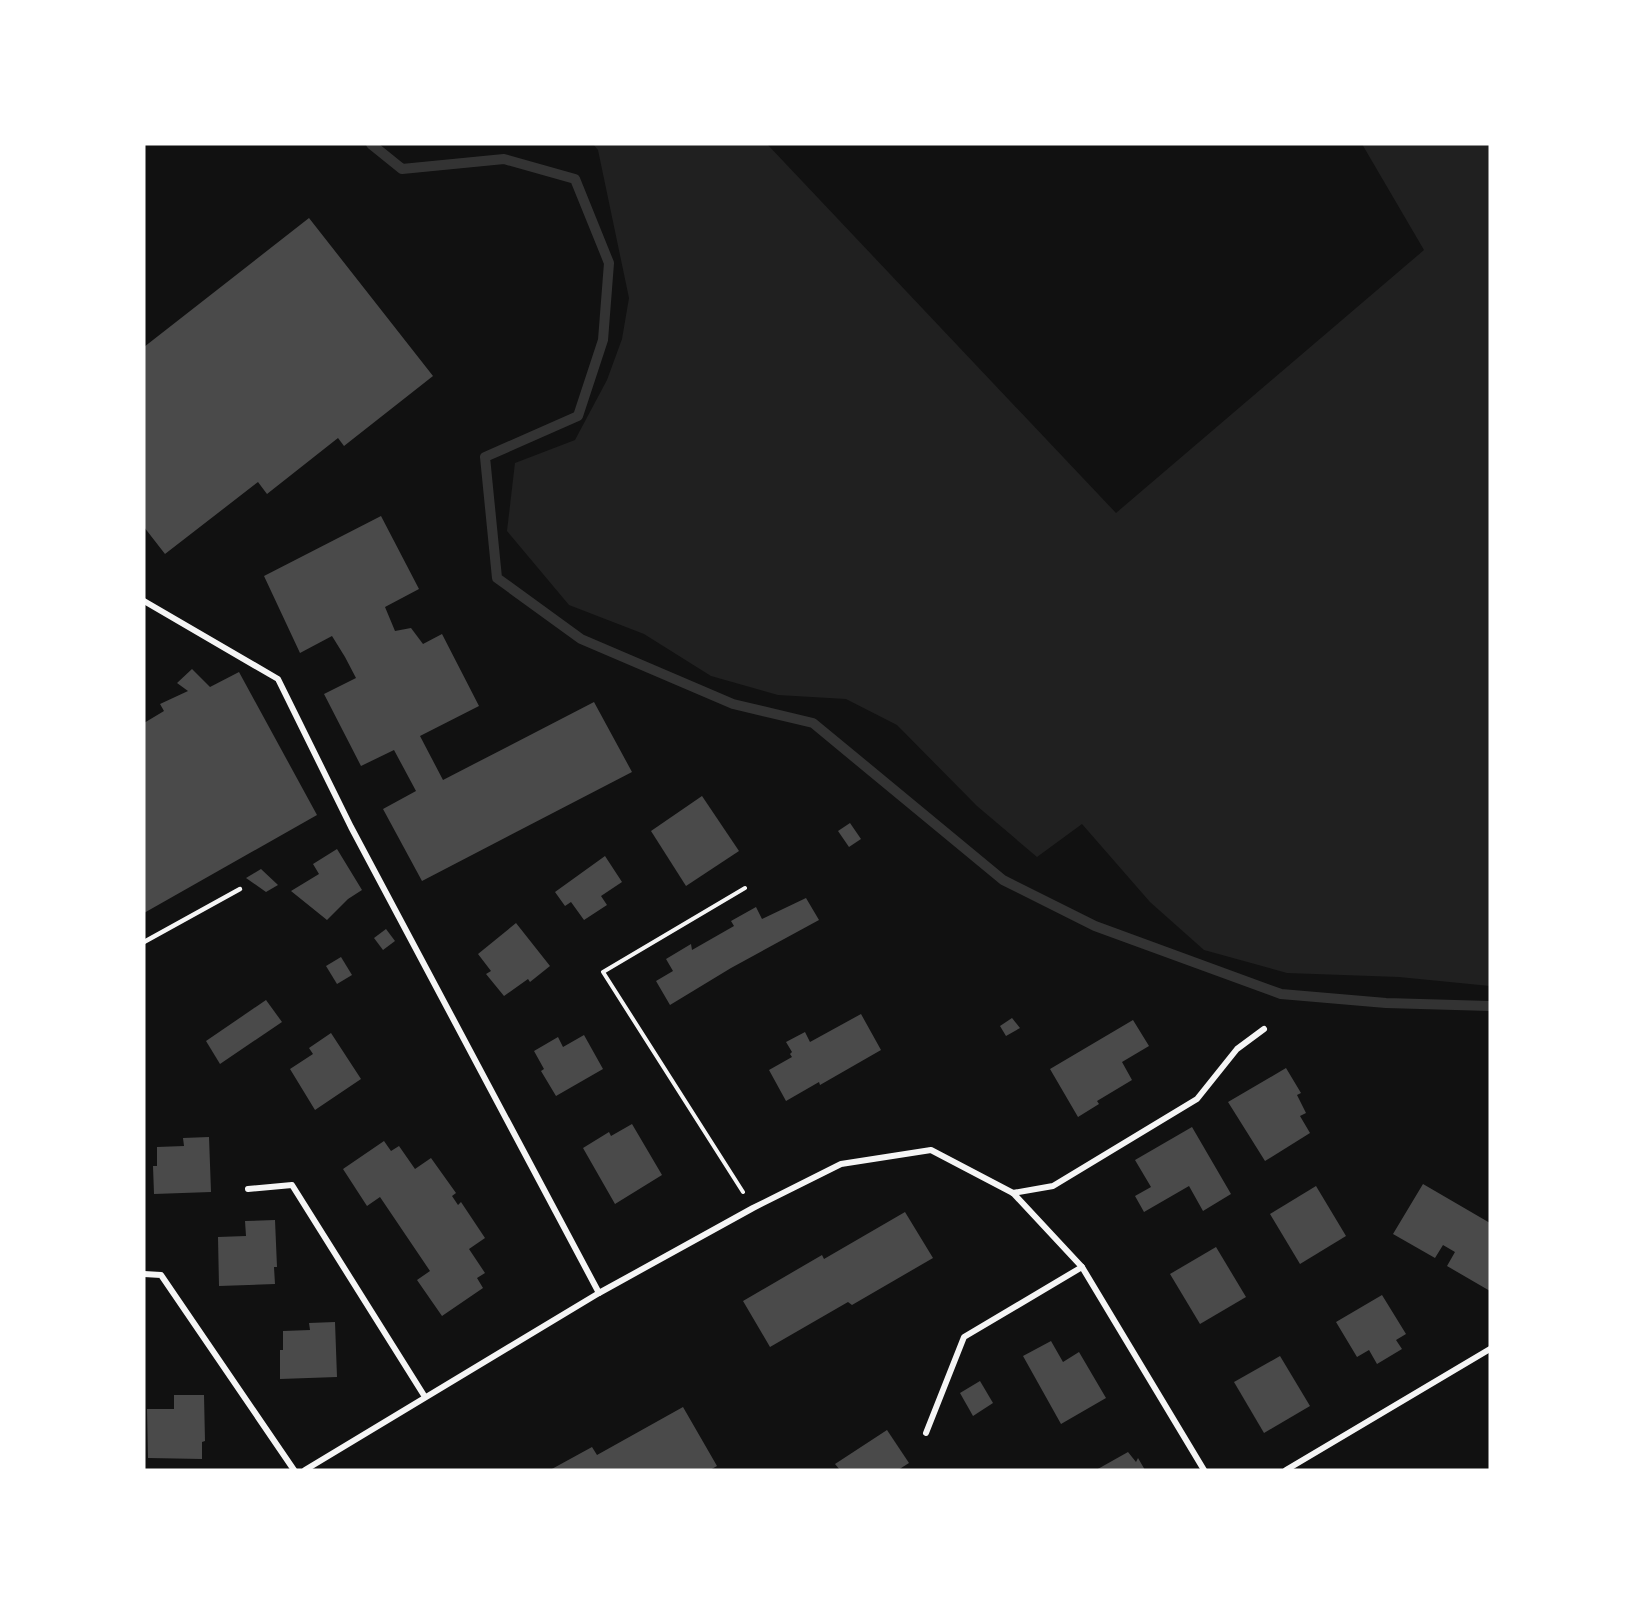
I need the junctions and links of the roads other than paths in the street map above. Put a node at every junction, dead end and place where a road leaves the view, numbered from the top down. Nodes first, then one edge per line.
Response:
1 (144, 601) edge
2 (240, 889) dead end
3 (144, 942) edge
4 (1264, 1029) dead end
5 (248, 1189) dead end
6 (1013, 1193) junction
7 (1082, 1267) junction
8 (144, 1274) edge
9 (599, 1293) junction
10 (1490, 1349) edge
11 (425, 1397) junction
12 (926, 1433) dead end
13 (294, 1470) edge
14 (306, 1470) edge
15 (1204, 1470) edge
16 (1286, 1470) edge

1 - 9 street
2 - 3 lane
4 - 6 street
5 - 11 street
6 - 7 street
6 - 9 street
7 - 12 street
7 - 15 street
8 - 13 street
9 - 11 street
10 - 16 street
11 - 14 street

